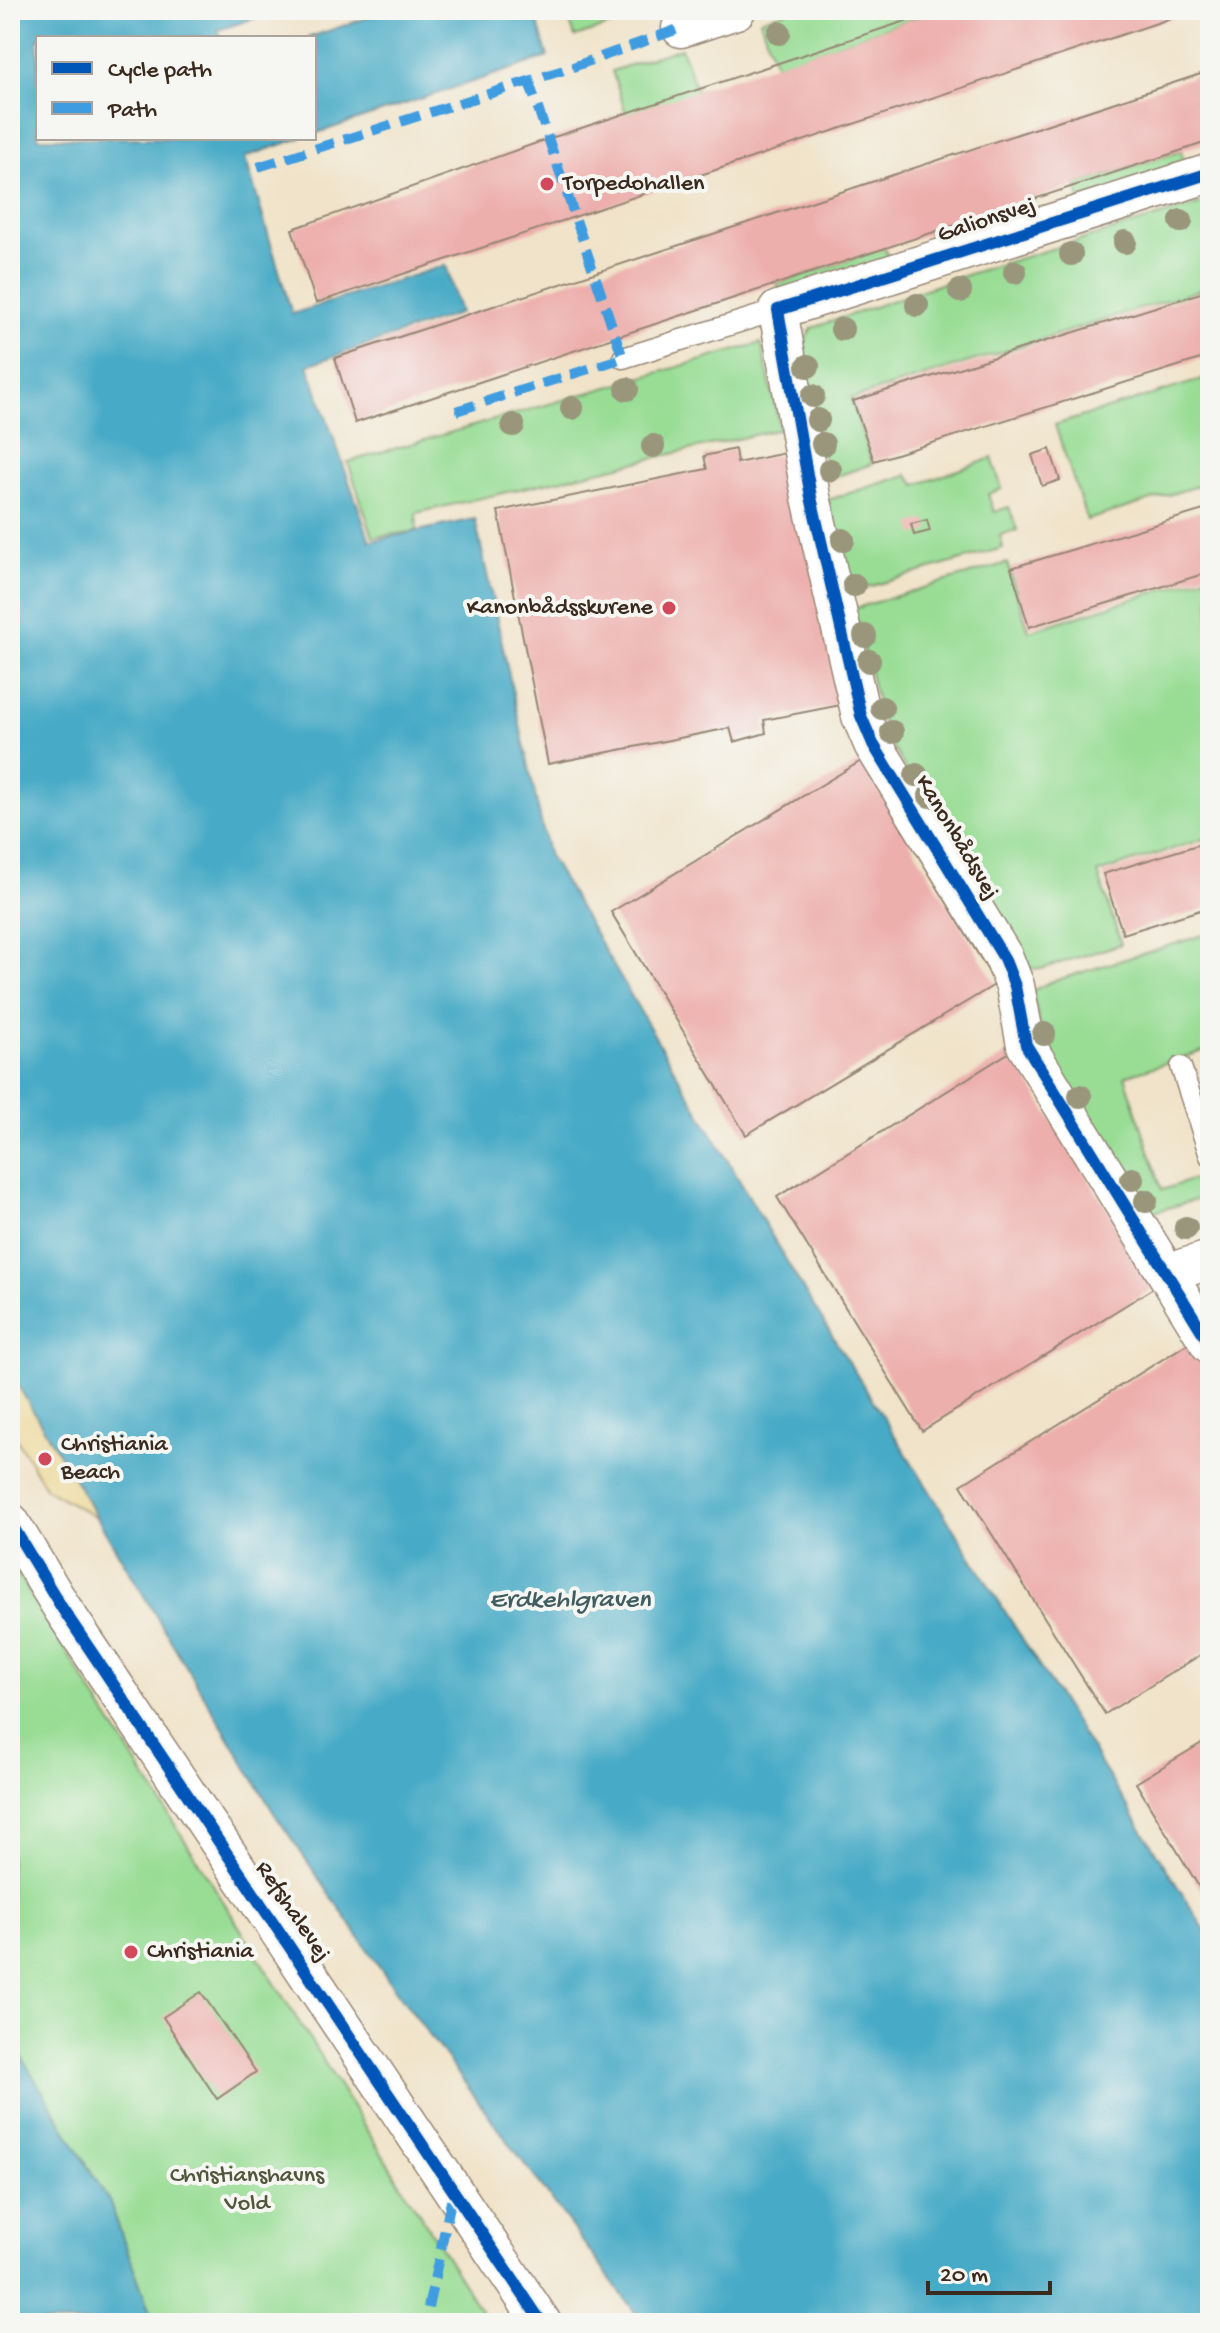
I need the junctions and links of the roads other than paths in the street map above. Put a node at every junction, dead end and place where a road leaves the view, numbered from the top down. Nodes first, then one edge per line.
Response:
1 (736, 10) edge
2 (681, 28) dead end
3 (1210, 173) edge
4 (778, 310) junction
5 (623, 358) dead end
6 (1181, 1067) dead end
7 (1210, 1156) edge
8 (1210, 1260) edge
9 (1167, 1273) junction
10 (1210, 1344) edge
11 (10, 1522) edge
12 (542, 2323) edge

1 - 2 street
3 - 4 street, Galionsvej
4 - 5 lane
4 - 9 street, Kanonbådsvej
6 - 7 lane
8 - 9 street
9 - 10 street, Kanonbådsvej
11 - 12 street, Refshalevej

